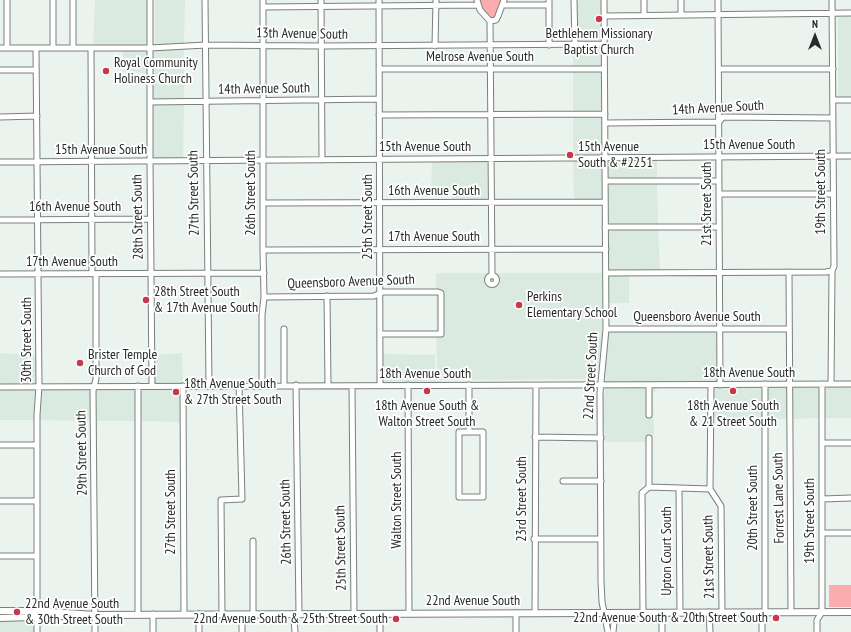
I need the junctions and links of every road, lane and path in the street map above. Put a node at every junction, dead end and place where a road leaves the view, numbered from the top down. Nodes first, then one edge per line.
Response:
1 (7, 0) edge
2 (53, 0) edge
3 (73, 0) edge
4 (150, 0) edge
5 (205, 0) edge
6 (264, 0) edge
7 (321, 0) edge
8 (379, 0) edge
9 (574, 0) edge
10 (604, 0) edge
11 (644, 0) edge
12 (681, 0) edge
13 (718, 0) edge
14 (832, 0) edge
15 (478, 2) edge
16 (549, 2) edge
17 (436, 3) edge
18 (504, 3) edge
19 (379, 6) junction
20 (264, 7) junction
21 (321, 7) junction
22 (832, 13) junction
23 (851, 13) edge
24 (681, 14) junction
25 (718, 14) junction
26 (644, 15) junction
27 (604, 16) junction
28 (490, 21) junction
29 (575, 44) junction
30 (604, 44) junction
31 (206, 45) junction
32 (263, 45) junction
33 (491, 45) junction
34 (549, 45) junction
35 (321, 46) junction
36 (379, 46) junction
37 (436, 46) junction
38 (0, 48) edge
39 (7, 48) junction
40 (36, 48) junction
41 (53, 48) junction
42 (73, 48) junction
43 (92, 48) junction
44 (150, 48) junction
45 (379, 69) junction
46 (491, 69) junction
47 (604, 69) junction
48 (719, 69) junction
49 (832, 69) junction
50 (0, 70) edge
51 (36, 70) junction
52 (379, 99) junction
53 (322, 100) junction
54 (833, 100) junction
55 (851, 100) edge
56 (263, 101) junction
57 (150, 102) junction
58 (206, 102) junction
59 (491, 114) junction
60 (605, 114) junction
61 (379, 115) junction
62 (37, 116) junction
63 (0, 117) edge
64 (833, 118) junction
65 (719, 122) junction
66 (605, 123) junction
67 (833, 156) junction
68 (851, 156) edge
69 (719, 157) junction
70 (605, 158) junction
71 (491, 159) junction
72 (263, 160) junction
73 (322, 160) junction
74 (380, 160) junction
75 (150, 161) junction
76 (206, 161) junction
77 (0, 162) edge
78 (37, 162) junction
79 (92, 162) junction
80 (605, 181) junction
81 (719, 181) junction
82 (719, 194) junction
83 (832, 194) junction
84 (492, 202) junction
85 (605, 202) junction
86 (263, 203) junction
87 (380, 203) junction
88 (92, 219) junction
89 (150, 219) junction
90 (0, 220) edge
91 (38, 220) junction
92 (605, 227) junction
93 (720, 227) junction
94 (492, 249) junction
95 (606, 249) junction
96 (263, 250) junction
97 (380, 250) junction
98 (832, 271) junction
99 (789, 272) junction
100 (264, 273) junction
101 (720, 273) junction
102 (0, 274) edge
103 (38, 274) junction
104 (94, 274) junction
105 (151, 274) junction
106 (207, 274) junction
107 (606, 274) junction
108 (492, 276) dead end
109 (380, 294) junction
110 (327, 296) junction
111 (264, 297) junction
112 (284, 329) dead end
113 (606, 329) junction
114 (720, 329) junction
115 (789, 329) junction
116 (380, 334) junction
117 (766, 384) junction
118 (789, 384) junction
119 (822, 384) junction
120 (831, 384) junction
121 (851, 384) edge
122 (208, 385) junction
123 (239, 385) junction
124 (601, 385) junction
125 (649, 385) junction
126 (710, 385) junction
127 (720, 385) junction
128 (39, 386) junction
129 (95, 386) junction
130 (138, 386) junction
131 (152, 386) junction
132 (183, 386) junction
133 (262, 386) junction
134 (284, 386) junction
135 (296, 386) junction
136 (328, 386) junction
137 (352, 386) junction
138 (380, 386) junction
139 (408, 386) junction
140 (470, 386) junction
141 (536, 386) junction
142 (0, 387) edge
143 (649, 415) dead end
144 (469, 432) junction
145 (534, 437) junction
146 (601, 438) junction
147 (649, 438) dead end
148 (822, 443) junction
149 (851, 443) edge
150 (0, 445) edge
151 (37, 445) junction
152 (601, 481) junction
153 (563, 482) dead end
154 (649, 487) junction
155 (679, 489) junction
156 (710, 489) junction
157 (851, 498) edge
158 (822, 499) junction
159 (0, 501) edge
160 (37, 501) junction
161 (822, 533) junction
162 (851, 533) edge
163 (534, 539) junction
164 (601, 539) junction
165 (253, 541) dead end
166 (0, 556) edge
167 (37, 556) junction
168 (0, 611) edge
169 (680, 612) junction
170 (710, 612) junction
171 (722, 612) junction
172 (764, 612) junction
173 (791, 612) junction
174 (822, 612) junction
175 (851, 612) edge
176 (516, 613) junction
177 (535, 613) junction
178 (604, 613) junction
179 (615, 613) junction
180 (643, 613) junction
181 (662, 613) junction
182 (95, 614) junction
183 (138, 614) junction
184 (153, 614) junction
185 (184, 614) junction
186 (199, 614) junction
187 (222, 614) junction
188 (253, 614) junction
189 (299, 614) junction
190 (354, 614) junction
191 (380, 614) junction
192 (409, 614) junction
193 (37, 615) junction
194 (0, 618) edge
195 (37, 632) edge
196 (95, 632) edge
197 (153, 632) edge
198 (199, 632) edge
199 (242, 632) edge
200 (295, 632) edge
201 (380, 632) edge
202 (516, 632) edge
203 (608, 632) edge
204 (613, 632) edge
205 (662, 632) edge
206 (710, 632) edge
207 (762, 632) edge
208 (817, 632) edge

1 - 39 street
2 - 41 street
3 - 42 street
4 - 44 street, 28th Street South
5 - 31 street, 27th Street South
6 - 20 street, 26th Street South
7 - 21 street
8 - 19 street, 25th Street South
9 - 29 street
10 - 27 street, 22nd Street South
11 - 26 street
12 - 24 street
13 - 25 street, 21st Street South
14 - 22 street, 19th Street South
15 - 17 street
15 - 28 street
16 - 18 street
16 - 34 street
17 - 19 street
17 - 37 street
18 - 28 street
19 - 21 street
19 - 36 street, 25th Street South
20 - 21 street
20 - 32 street, 26th Street South
21 - 35 street
22 - 23 street
22 - 25 street
22 - 49 street, 19th Street South
24 - 25 street
24 - 26 street
25 - 48 street, 21st Street South
26 - 27 street
27 - 30 street, 22nd Street South
28 - 33 street
29 - 30 street, 13th Avenue South
29 - 34 street, 13th Avenue South
30 - 47 street, 22nd Street South
31 - 32 street, 13th Avenue South
31 - 44 street, 13th Avenue South
31 - 58 street, 27th Street South
32 - 35 street, 13th Avenue South
32 - 56 street, 26th Street South
33 - 34 street, 13th Avenue South
33 - 37 street, 13th Avenue South
33 - 46 street
35 - 36 street, 13th Avenue South
35 - 53 street
36 - 37 street, 13th Avenue South
36 - 45 street, 25th Street South
38 - 39 street, 13th Avenue South
39 - 40 street, 13th Avenue South
40 - 41 street, 13th Avenue South
40 - 51 street, 30th Street South
41 - 42 street, 13th Avenue South
42 - 43 street, 13th Avenue South
43 - 44 street, 13th Avenue South
43 - 79 street, 29th Street South
44 - 57 street, 28th Street South
45 - 46 street, Melrose Avenue South
45 - 52 street, 25th Street South
46 - 47 street, Melrose Avenue South
46 - 59 street
47 - 60 street, 22nd Street South
48 - 49 street
48 - 65 street, 21st Street South
49 - 54 street, 19th Street South
50 - 51 street
51 - 62 street, 30th Street South
52 - 53 street, 14th Avenue South
52 - 61 street, 25th Street South
53 - 56 street, 14th Avenue South
53 - 73 street
54 - 55 street
54 - 64 street, 19th Street South
56 - 58 street, 14th Avenue South
56 - 72 street, 26th Street South
57 - 58 street, 14th Avenue South
57 - 75 street, 28th Street South
58 - 76 street, 27th Street South
59 - 60 street
59 - 61 street
59 - 71 street
60 - 66 street, 22nd Street South
61 - 74 street, 25th Street South
62 - 63 street
62 - 78 street, 30th Street South
64 - 65 street, 14th Avenue South
64 - 67 street, 19th Street South
65 - 66 street, 14th Avenue South
65 - 69 street, 21st Street South
66 - 70 street, 22nd Street South
67 - 68 street, 15th Avenue South
67 - 69 street, 15th Avenue South
67 - 83 street, 19th Street South
69 - 70 street, 15th Avenue South
69 - 81 street, 21st Street South
70 - 71 street, 15th Avenue South
70 - 80 street, 22nd Street South
71 - 74 street, 15th Avenue South
71 - 84 street
72 - 73 street, 15th Avenue South
72 - 76 street, 15th Avenue South
72 - 86 street, 26th Street South
73 - 74 street, 15th Avenue South
74 - 87 street, 25th Street South
75 - 76 street, 15th Avenue South
75 - 79 street, 15th Avenue South
75 - 89 street, 28th Street South
76 - 106 street, 27th Street South
77 - 78 street, 15th Avenue South
78 - 79 street, 15th Avenue South
78 - 91 street, 30th Street South
79 - 88 street, 29th Street South
80 - 81 street
80 - 85 street, 22nd Street South
81 - 82 street, 21st Street South
82 - 83 street
82 - 93 street, 21st Street South
83 - 98 street, 19th Street South
84 - 85 street, 16th Avenue South
84 - 87 street, 16th Avenue South
84 - 94 street
85 - 92 street, 22nd Street South
86 - 87 street, 16th Avenue South
86 - 96 street, 26th Street South
87 - 97 street, 25th Street South
88 - 89 street, 16th Avenue South
88 - 91 street, 16th Avenue South
88 - 104 street, 29th Street South
89 - 105 street, 28th Street South
90 - 91 street, 16th Avenue South
91 - 103 street, 30th Street South
92 - 93 street
92 - 95 street, 22nd Street South
93 - 101 street, 21st Street South
94 - 95 street, 17th Avenue South
94 - 97 street, 17th Avenue South
94 - 108 street
95 - 107 street, 22nd Street South
96 - 97 street, 17th Avenue South
96 - 100 street, 26th Street South
97 - 109 street, 25th Street South
98 - 99 street
98 - 120 street, 19th Street South
99 - 101 street
99 - 115 street
100 - 106 street, 17th Avenue South
100 - 111 street, 26th Street South
101 - 107 street
101 - 114 street, 21st Street South
102 - 103 street, 17th Avenue South
103 - 104 street, 17th Avenue South
103 - 128 street, 30th Street South
104 - 105 street, 17th Avenue South
104 - 129 street, 29th Street South
105 - 106 street, 17th Avenue South
105 - 131 street, 28th Street South
106 - 122 street, 27th Street South
107 - 113 street, 22nd Street South
109 - 110 street, Queensboro Avenue South
109 - 116 street, 25th Street South
109 - 116 street, Queensboro Avenue South
110 - 111 street, Queensboro Avenue South
110 - 136 street
111 - 133 street, 26th Street South
112 - 134 street
113 - 114 street, Queensboro Avenue South
113 - 124 street, 22nd Street South
114 - 115 street, Queensboro Avenue South
114 - 127 street, 21st Street South
115 - 118 street
116 - 138 street, 25th Street South
117 - 118 street, 18th Avenue South
117 - 127 street, 18th Avenue South
117 - 172 street, 20th Street South
118 - 119 street, 18th Avenue South
118 - 173 street, Forrest Lane South
119 - 120 street, 18th Avenue South
119 - 148 street, 19th Street South
120 - 121 street, 18th Avenue South
122 - 123 street, 18th Avenue South
122 - 132 street, 18th Avenue South
123 - 133 street, 18th Avenue South
123 - 187 street
124 - 125 street, 18th Avenue South
124 - 141 street, 18th Avenue South
124 - 146 street, 22nd Street South
125 - 126 street, 18th Avenue South
125 - 143 street
126 - 127 street, 18th Avenue South
126 - 156 street
128 - 129 street, 18th Avenue South
128 - 142 street, 18th Avenue South
128 - 151 street, 30th Street South
129 - 130 street, 18th Avenue South
129 - 182 street, 29th Street South
130 - 131 street, 18th Avenue South
130 - 183 street
131 - 132 street, 18th Avenue South
132 - 185 street, 27th Street South
133 - 134 street, 18th Avenue South
134 - 135 street, 18th Avenue South
135 - 136 street, 18th Avenue South
135 - 189 street, 26th Street South
136 - 137 street, 18th Avenue South
137 - 138 street, 18th Avenue South
137 - 190 street, 25th Street South
138 - 139 street, 18th Avenue South
139 - 140 street, 18th Avenue South
139 - 192 street, Walton Street South
140 - 141 street, 18th Avenue South
140 - 144 street
141 - 145 street, 23rd Street South
144 - 144 street
145 - 146 street
145 - 163 street, 23rd Street South
146 - 152 street, 22nd Street South
147 - 154 street
148 - 149 street
148 - 158 street, 19th Street South
150 - 151 street
151 - 160 street, 30th Street South
152 - 153 street
152 - 164 street, 22nd Street South
154 - 155 street
154 - 180 street
155 - 156 street
155 - 169 street, Upton Court South
156 - 171 street, 21st Street South
157 - 158 street
158 - 161 street, 19th Street South
159 - 160 street
160 - 167 street, 30th Street South
161 - 162 street
161 - 174 street, 19th Street South
163 - 164 street
163 - 177 street, 23rd Street South
164 - 178 street, 22nd Street South
165 - 188 street
166 - 167 street
167 - 193 street, 30th Street South
168 - 193 main road, 22nd Avenue South
169 - 170 main road, 22nd Avenue South
169 - 181 main road, 22nd Avenue South
170 - 171 main road, 22nd Avenue South
170 - 206 street, 21st Street South
171 - 172 main road, 22nd Avenue South
172 - 173 main road, 22nd Avenue South
172 - 207 street, 20th Street South
173 - 174 main road, 22nd Avenue South
174 - 175 main road, 22nd Avenue South
174 - 208 street, 19th Street South
176 - 177 main road, 22nd Avenue South
176 - 192 main road, 22nd Avenue South
176 - 202 street
177 - 178 main road, 22nd Avenue South
178 - 179 main road, 22nd Avenue South
178 - 203 street, 22nd Street South
179 - 180 main road, 22nd Avenue South
179 - 204 street
180 - 181 main road, 22nd Avenue South
181 - 205 street
182 - 183 main road, 22nd Avenue South
182 - 193 main road, 22nd Avenue South
182 - 196 street, 29th Street South
183 - 184 main road, 22nd Avenue South
184 - 185 main road, 22nd Avenue South
184 - 197 street
185 - 186 main road, 22nd Avenue South
186 - 187 main road, 22nd Avenue South
186 - 198 street
187 - 188 main road, 22nd Avenue South
188 - 189 main road, 22nd Avenue South
188 - 199 street
189 - 190 main road, 22nd Avenue South
189 - 200 street, 26th Street South
190 - 191 main road, 22nd Avenue South
191 - 192 main road, 22nd Avenue South
191 - 201 street
193 - 194 main road, 22nd Avenue South
193 - 195 street, 30th Street South

